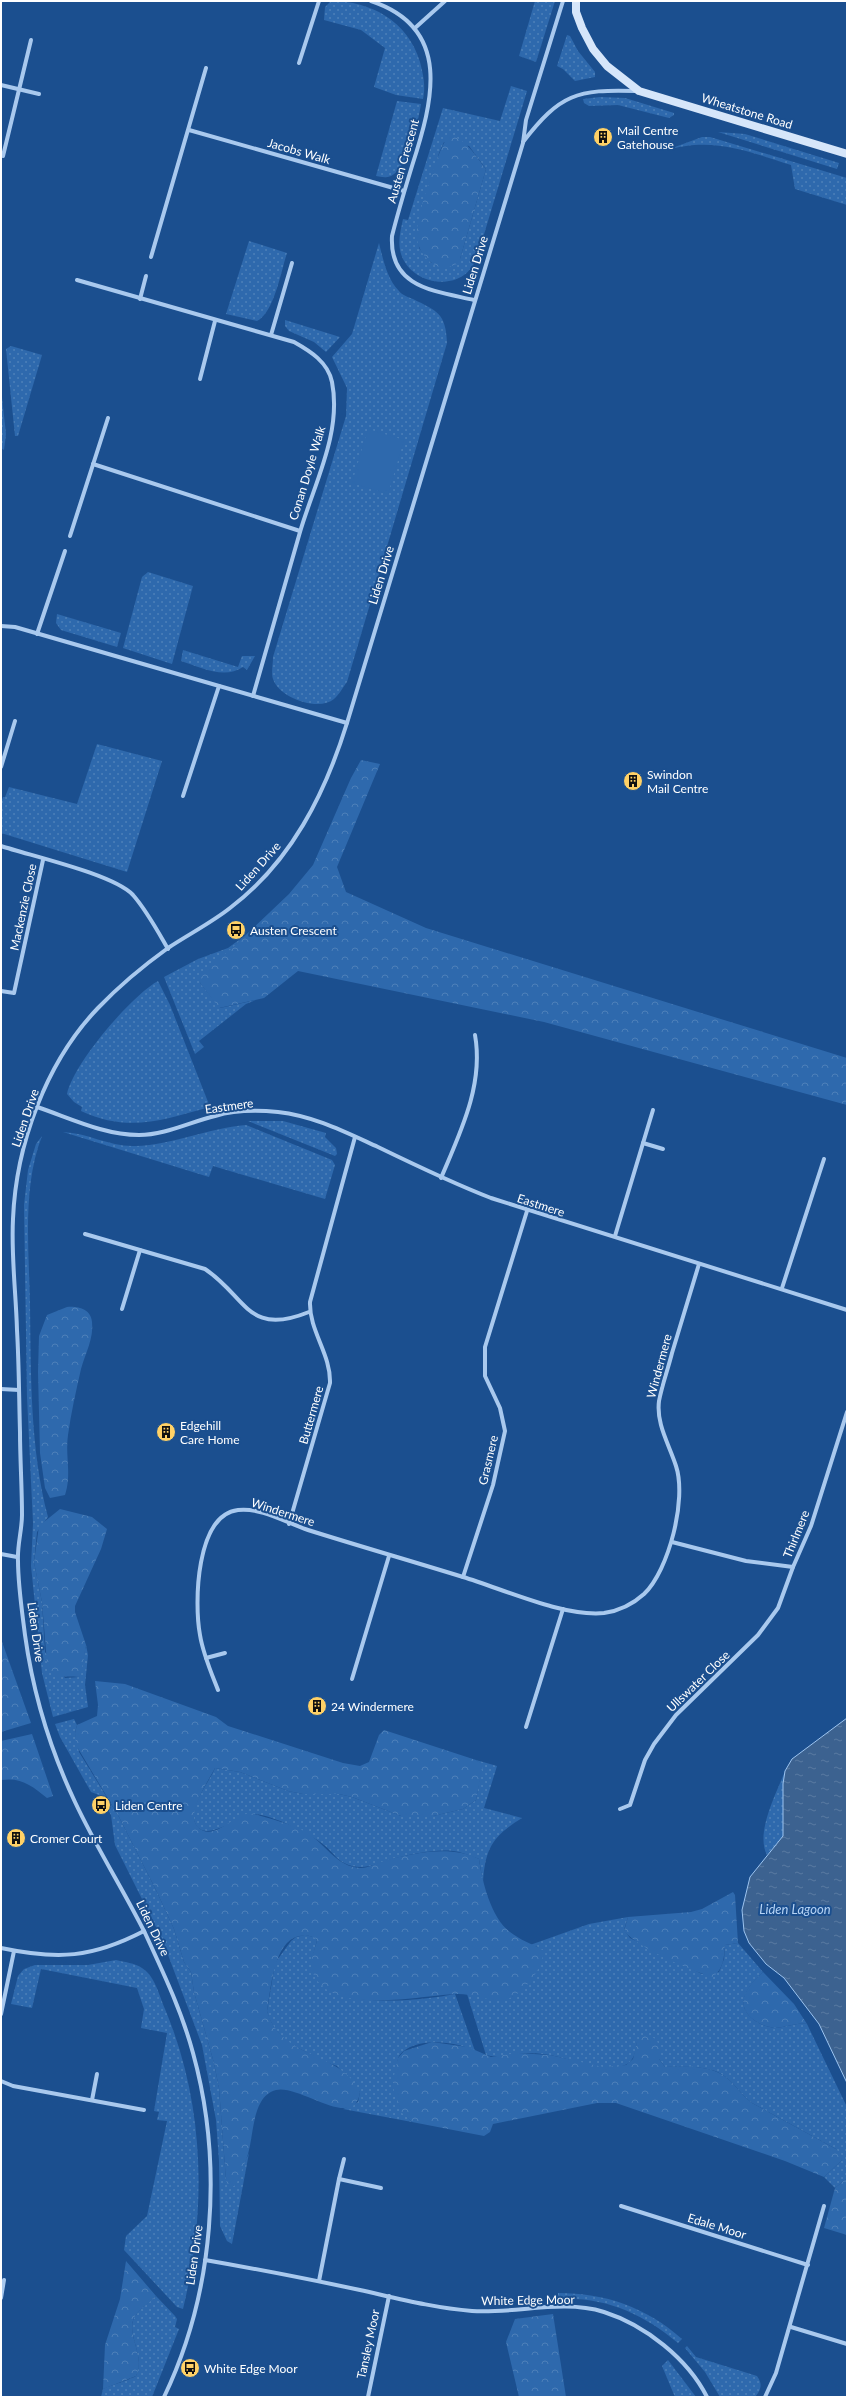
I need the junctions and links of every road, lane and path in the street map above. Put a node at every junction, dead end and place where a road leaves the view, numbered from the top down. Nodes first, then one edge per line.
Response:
1 (319, 1) edge
2 (371, 1) edge
3 (445, 1) edge
4 (563, 1) edge
5 (576, 1) edge
6 (415, 28) junction
7 (31, 40) dead end
8 (299, 63) dead end
9 (206, 68) dead end
10 (1, 85) edge
11 (19, 90) junction
12 (640, 91) junction
13 (40, 94) dead end
14 (189, 130) junction
15 (523, 143) junction
16 (847, 154) edge
17 (3, 156) dead end
18 (404, 191) junction
19 (151, 257) dead end
20 (292, 263) dead end
21 (146, 276) dead end
22 (76, 280) dead end
23 (140, 299) junction
24 (474, 300) junction
25 (215, 321) junction
26 (271, 335) junction
27 (200, 379) dead end
28 (108, 418) dead end
29 (93, 464) junction
30 (300, 531) junction
31 (70, 536) dead end
32 (65, 550) dead end
33 (1, 626) edge
34 (37, 634) junction
35 (220, 686) junction
36 (253, 696) junction
37 (15, 721) dead end
38 (347, 723) junction
39 (1, 767) edge
40 (183, 796) dead end
41 (1, 846) edge
42 (43, 860) junction
43 (168, 949) junction
44 (1, 991) edge
45 (475, 1035) dead end
46 (37, 1107) junction
47 (653, 1110) dead end
48 (355, 1137) junction
49 (643, 1144) junction
50 (663, 1149) dead end
51 (824, 1158) dead end
52 (441, 1178) junction
53 (527, 1211) junction
54 (85, 1234) dead end
55 (615, 1236) junction
56 (140, 1250) junction
57 (699, 1264) junction
58 (782, 1288) junction
59 (122, 1310) dead end
60 (847, 1310) edge
61 (310, 1312) junction
62 (1, 1389) edge
63 (19, 1390) junction
64 (847, 1412) edge
65 (289, 1524) junction
66 (672, 1542) junction
67 (1, 1554) edge
68 (389, 1556) junction
69 (17, 1557) junction
70 (793, 1567) junction
71 (463, 1577) junction
72 (563, 1609) junction
73 (225, 1653) dead end
74 (206, 1658) junction
75 (352, 1679) dead end
76 (218, 1690) dead end
77 (526, 1727) dead end
78 (620, 1809) dead end
79 (144, 1931) junction
80 (1, 1948) edge
81 (14, 1951) junction
82 (1, 2014) edge
83 (97, 2074) dead end
84 (1, 2081) edge
85 (92, 2100) junction
86 (144, 2110) dead end
87 (344, 2159) dead end
88 (339, 2179) junction
89 (381, 2188) dead end
90 (621, 2206) dead end
91 (824, 2206) dead end
92 (205, 2260) junction
93 (808, 2265) junction
94 (4, 2280) dead end
95 (319, 2281) junction
96 (389, 2296) junction
97 (1, 2298) edge
98 (790, 2327) junction
99 (847, 2344) edge
100 (164, 2397) edge
101 (368, 2397) edge
102 (707, 2397) edge
103 (765, 2397) edge

1 - 8 street
2 - 6 street, Austen Crescent
3 - 6 street
4 - 15 street, Liden Drive
5 - 12 main road, Wheatstone Road
6 - 18 street, Austen Crescent
7 - 11 street
9 - 14 street
10 - 11 street
11 - 13 street
11 - 17 street
12 - 15 street, Wheatstone Road
12 - 16 main road, Wheatstone Road
14 - 18 street, Jacobs Walk
14 - 19 street
15 - 24 street, Liden Drive
18 - 24 street, Austen Crescent
20 - 26 street
21 - 23 street
22 - 23 street, Conan Doyle Walk
23 - 25 street, Conan Doyle Walk
24 - 38 street, Liden Drive
25 - 26 street, Conan Doyle Walk
25 - 27 street
26 - 30 street, Conan Doyle Walk
28 - 29 street
29 - 30 street, Conan Doyle Walk
29 - 31 street
30 - 36 street, Conan Doyle Walk
32 - 34 street
33 - 34 street
34 - 35 street
35 - 36 street
35 - 40 street
36 - 38 street
37 - 39 street
38 - 43 street, Liden Drive
41 - 42 street
42 - 43 street
42 - 44 street, Mackenzie Close
43 - 46 street, Liden Drive
45 - 52 street
46 - 48 street, Eastmere
46 - 63 street, Liden Drive
47 - 49 street
48 - 52 street, Eastmere
48 - 61 street, Buttermere
49 - 50 street
49 - 55 street
51 - 58 street
52 - 53 street, Eastmere
53 - 55 street, Eastmere
53 - 71 street, Grasmere
54 - 56 street
55 - 57 street, Eastmere
56 - 59 street
56 - 61 street
57 - 58 street, Eastmere
57 - 66 street, Windermere
58 - 60 street, Eastmere
61 - 65 street, Buttermere
62 - 63 street
63 - 69 street, Liden Drive
64 - 70 street, Thirlmere
65 - 68 street, Windermere
65 - 74 street, Windermere
66 - 70 street, Thirlmere
66 - 72 street, Windermere
67 - 69 street
68 - 71 street, Windermere
68 - 75 street
69 - 79 street, Liden Drive
70 - 78 street, Ullswater Close
71 - 72 street, Windermere
72 - 77 street
73 - 74 street
74 - 76 street, Windermere
79 - 81 street
79 - 92 street, Liden Drive
80 - 81 street
81 - 82 street
83 - 85 street
84 - 85 street
85 - 86 street
87 - 88 street
88 - 89 street
88 - 95 street
90 - 93 street, Edale Moor
91 - 93 street
92 - 95 street, White Edge Moor
92 - 100 street, Liden Drive
93 - 98 street
94 - 97 street
95 - 96 street, White Edge Moor
96 - 101 street, Tansley Moor
96 - 102 street, White Edge Moor
98 - 99 street
98 - 103 street

